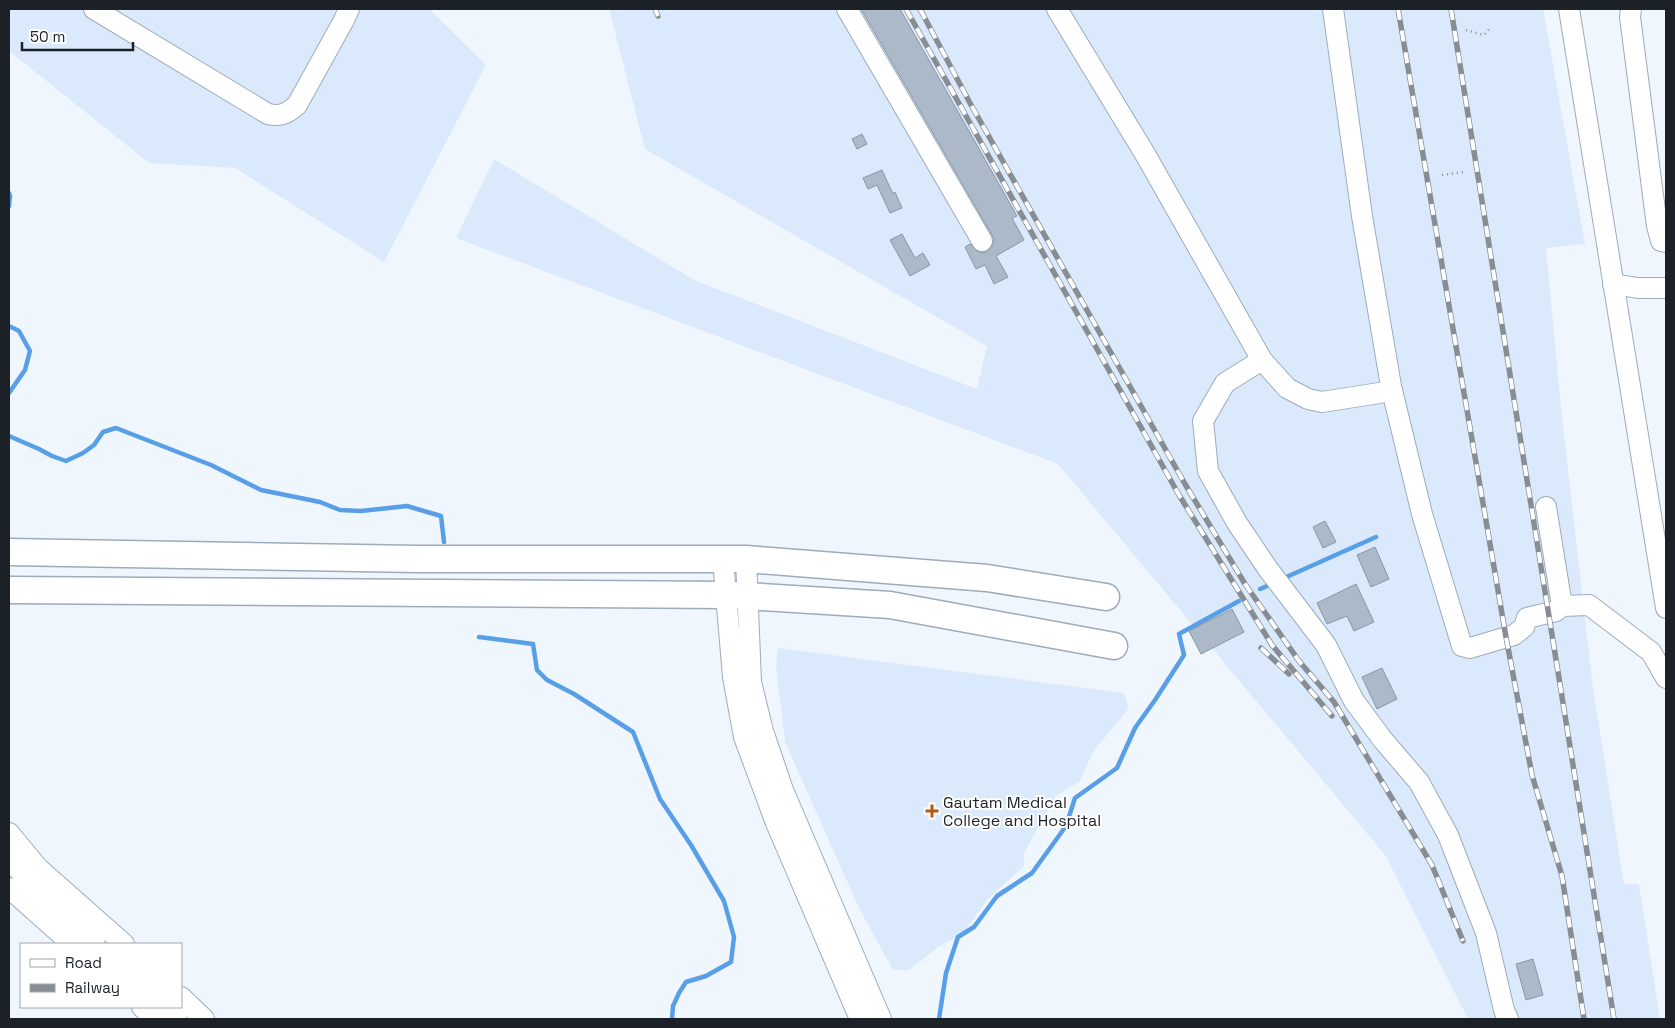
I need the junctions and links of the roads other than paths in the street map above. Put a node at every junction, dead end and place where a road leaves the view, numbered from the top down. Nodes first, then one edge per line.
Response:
1 (94, 9) edge
2 (349, 9) edge
3 (847, 9) edge
4 (1057, 9) edge
5 (1333, 9) edge
6 (1570, 9) edge
7 (1631, 9) edge
8 (982, 241) dead end
9 (1666, 242) edge
10 (1613, 284) junction
11 (1666, 288) edge
12 (1262, 360) junction
13 (1392, 391) junction
14 (1546, 508) dead end
15 (9, 552) edge
16 (734, 559) junction
17 (9, 590) edge
18 (737, 595) junction
19 (1106, 597) dead end
20 (1562, 606) junction
21 (1666, 608) edge
22 (1114, 646) dead end
23 (1666, 678) edge
24 (9, 833) edge
25 (9, 859) edge
26 (9, 888) edge
27 (71, 943) edge
28 (94, 943) edge
29 (123, 943) edge
30 (182, 997) edge
31 (143, 1008) edge
32 (165, 1008) edge
33 (154, 1019) edge
34 (177, 1019) edge
35 (204, 1019) edge
36 (860, 1019) edge
37 (880, 1019) edge
38 (1508, 1019) edge

1 - 2 street
3 - 8 street
4 - 12 street
5 - 13 street
6 - 10 street
7 - 9 street
10 - 11 street
10 - 21 street
12 - 13 street
12 - 38 street
13 - 20 street
14 - 20 street
15 - 16 main road
16 - 18 street
16 - 19 main road
17 - 18 main road
18 - 22 main road
18 - 36 street
18 - 37 street
20 - 23 street
24 - 29 street
25 - 28 street
26 - 27 street
30 - 35 street
31 - 33 street
32 - 34 street

